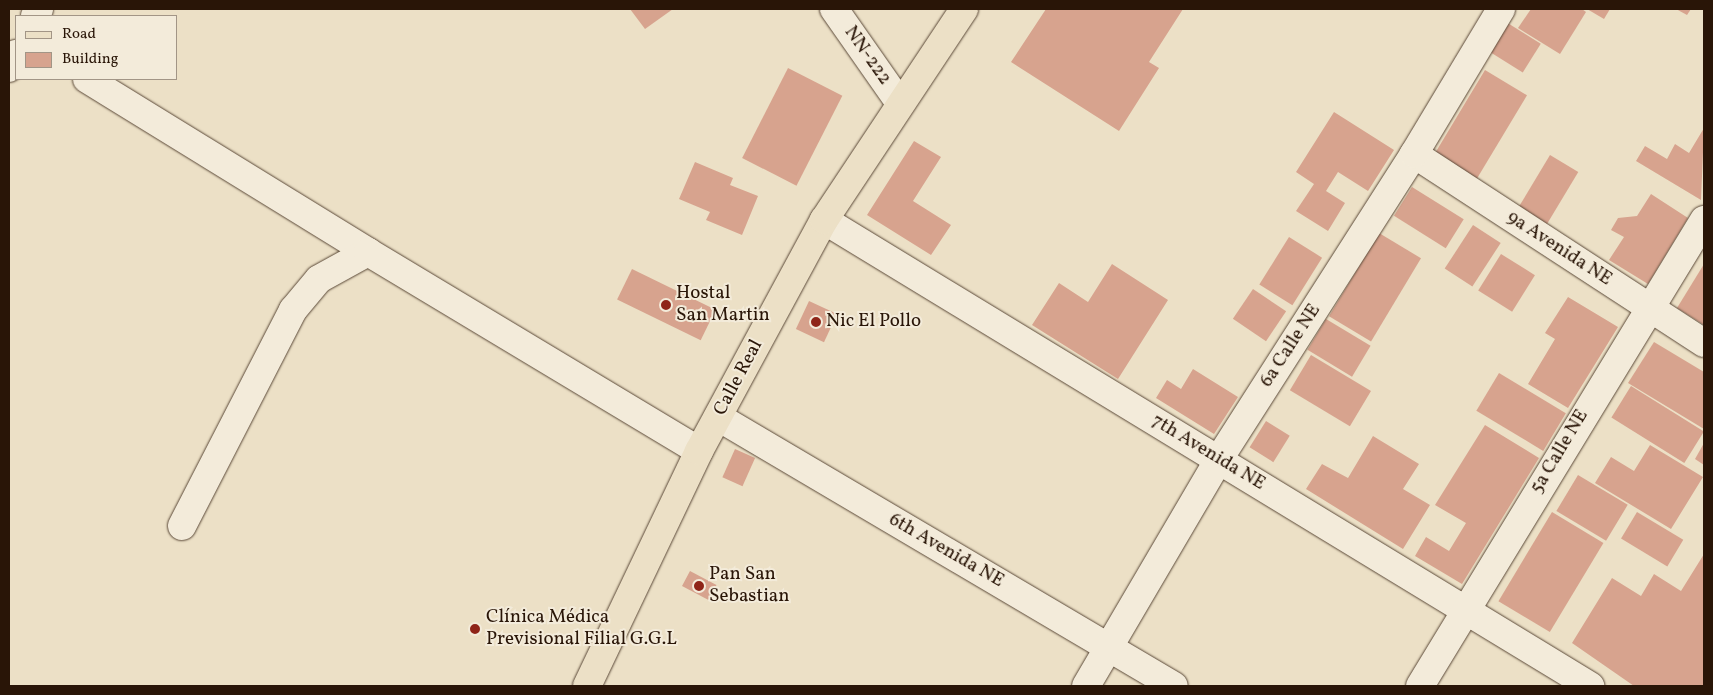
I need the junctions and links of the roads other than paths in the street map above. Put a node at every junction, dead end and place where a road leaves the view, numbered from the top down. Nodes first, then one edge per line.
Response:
1 (834, 9) edge
2 (964, 9) edge
3 (1501, 9) edge
4 (15, 56) edge
5 (9, 68) edge
6 (89, 80) edge
7 (899, 102) junction
8 (1414, 154) junction
9 (824, 220) junction
10 (1704, 220) edge
11 (368, 252) junction
12 (1648, 306) junction
13 (1704, 342) edge
14 (718, 417) junction
15 (699, 451) junction
16 (1218, 459) junction
17 (182, 526) dead end
18 (1466, 608) junction
19 (1109, 646) junction
20 (587, 686) edge
21 (1086, 686) edge
22 (1174, 686) edge
23 (1420, 686) edge
24 (1590, 686) edge

1 - 7 street, NN-222
2 - 7 main road, Calle Real
3 - 8 street, 6a Calle NE
4 - 5 street
6 - 11 street
7 - 9 main road, Calle Real
8 - 12 street, 9a Avenida NE
8 - 16 street, 6a Calle NE
9 - 14 main road, Calle Real
9 - 16 street, 7th Avenida NE
10 - 12 street, 5a Calle NE
11 - 15 street
11 - 17 street
12 - 13 street, 9a Avenida NE
12 - 18 street, 5a Calle NE
14 - 15 main road, Calle Real
14 - 19 street, 6th Avenida NE
15 - 20 main road, Calle Real
16 - 18 street, 7th Avenida NE
16 - 19 street, 6a Calle NE
18 - 23 street, 5a Calle NE
18 - 24 street, 7th Avenida NE
19 - 21 street, 6a Calle NE
19 - 22 street, 6th Avenida NE

